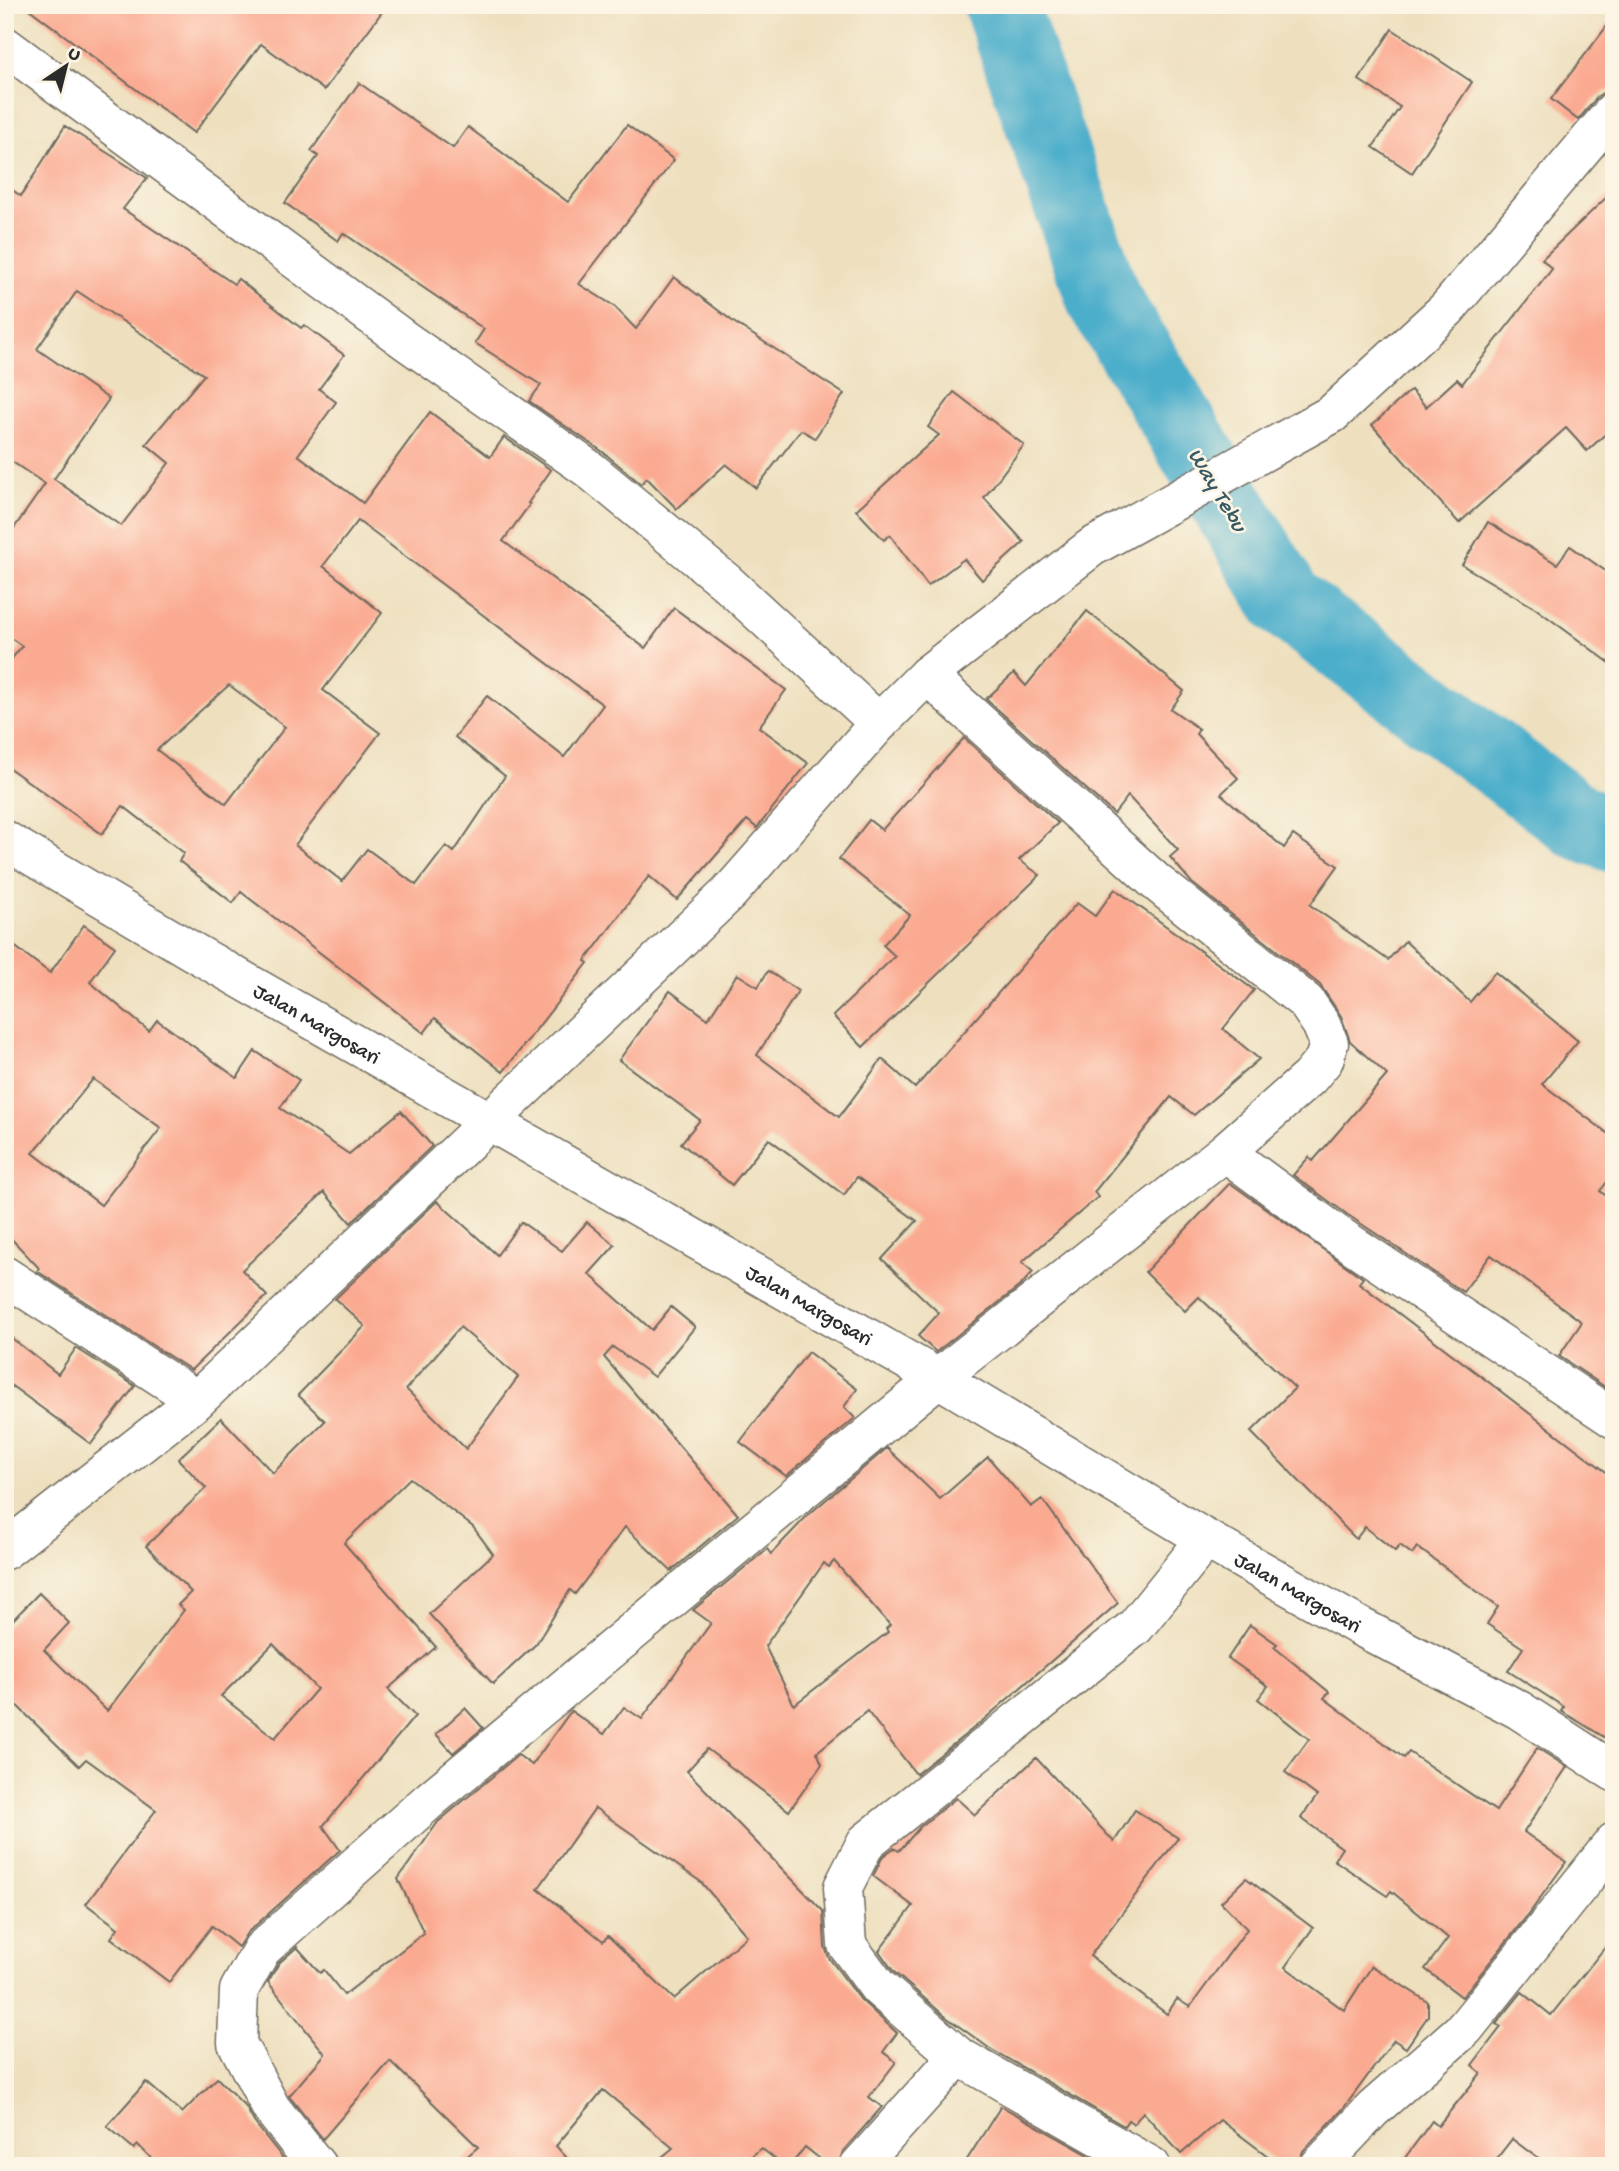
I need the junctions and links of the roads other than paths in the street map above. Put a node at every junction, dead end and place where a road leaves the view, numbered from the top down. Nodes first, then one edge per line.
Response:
1 (5, 46) edge
2 (1614, 111) edge
3 (927, 675) junction
4 (879, 723) junction
5 (5, 840) edge
6 (489, 1121) junction
7 (1225, 1152) junction
8 (5, 1276) edge
9 (938, 1378) junction
10 (197, 1400) junction
11 (1610, 1409) edge
12 (1206, 1539) junction
13 (5, 1550) edge
14 (1614, 1772) edge
15 (1614, 1842) edge
16 (958, 2056) junction
17 (317, 2166) edge
18 (859, 2166) edge
19 (1152, 2166) edge
20 (1319, 2166) edge

1 - 4 street
2 - 3 street
3 - 4 street
3 - 7 street
4 - 6 street
5 - 6 street, Jalan Margosari
6 - 9 street, Jalan Margosari
6 - 10 street
7 - 9 street
7 - 11 street
8 - 10 street
9 - 12 street, Jalan Margosari
9 - 17 street
10 - 13 street
12 - 14 street, Jalan Margosari
12 - 16 street
15 - 20 street
16 - 18 street
16 - 19 street

